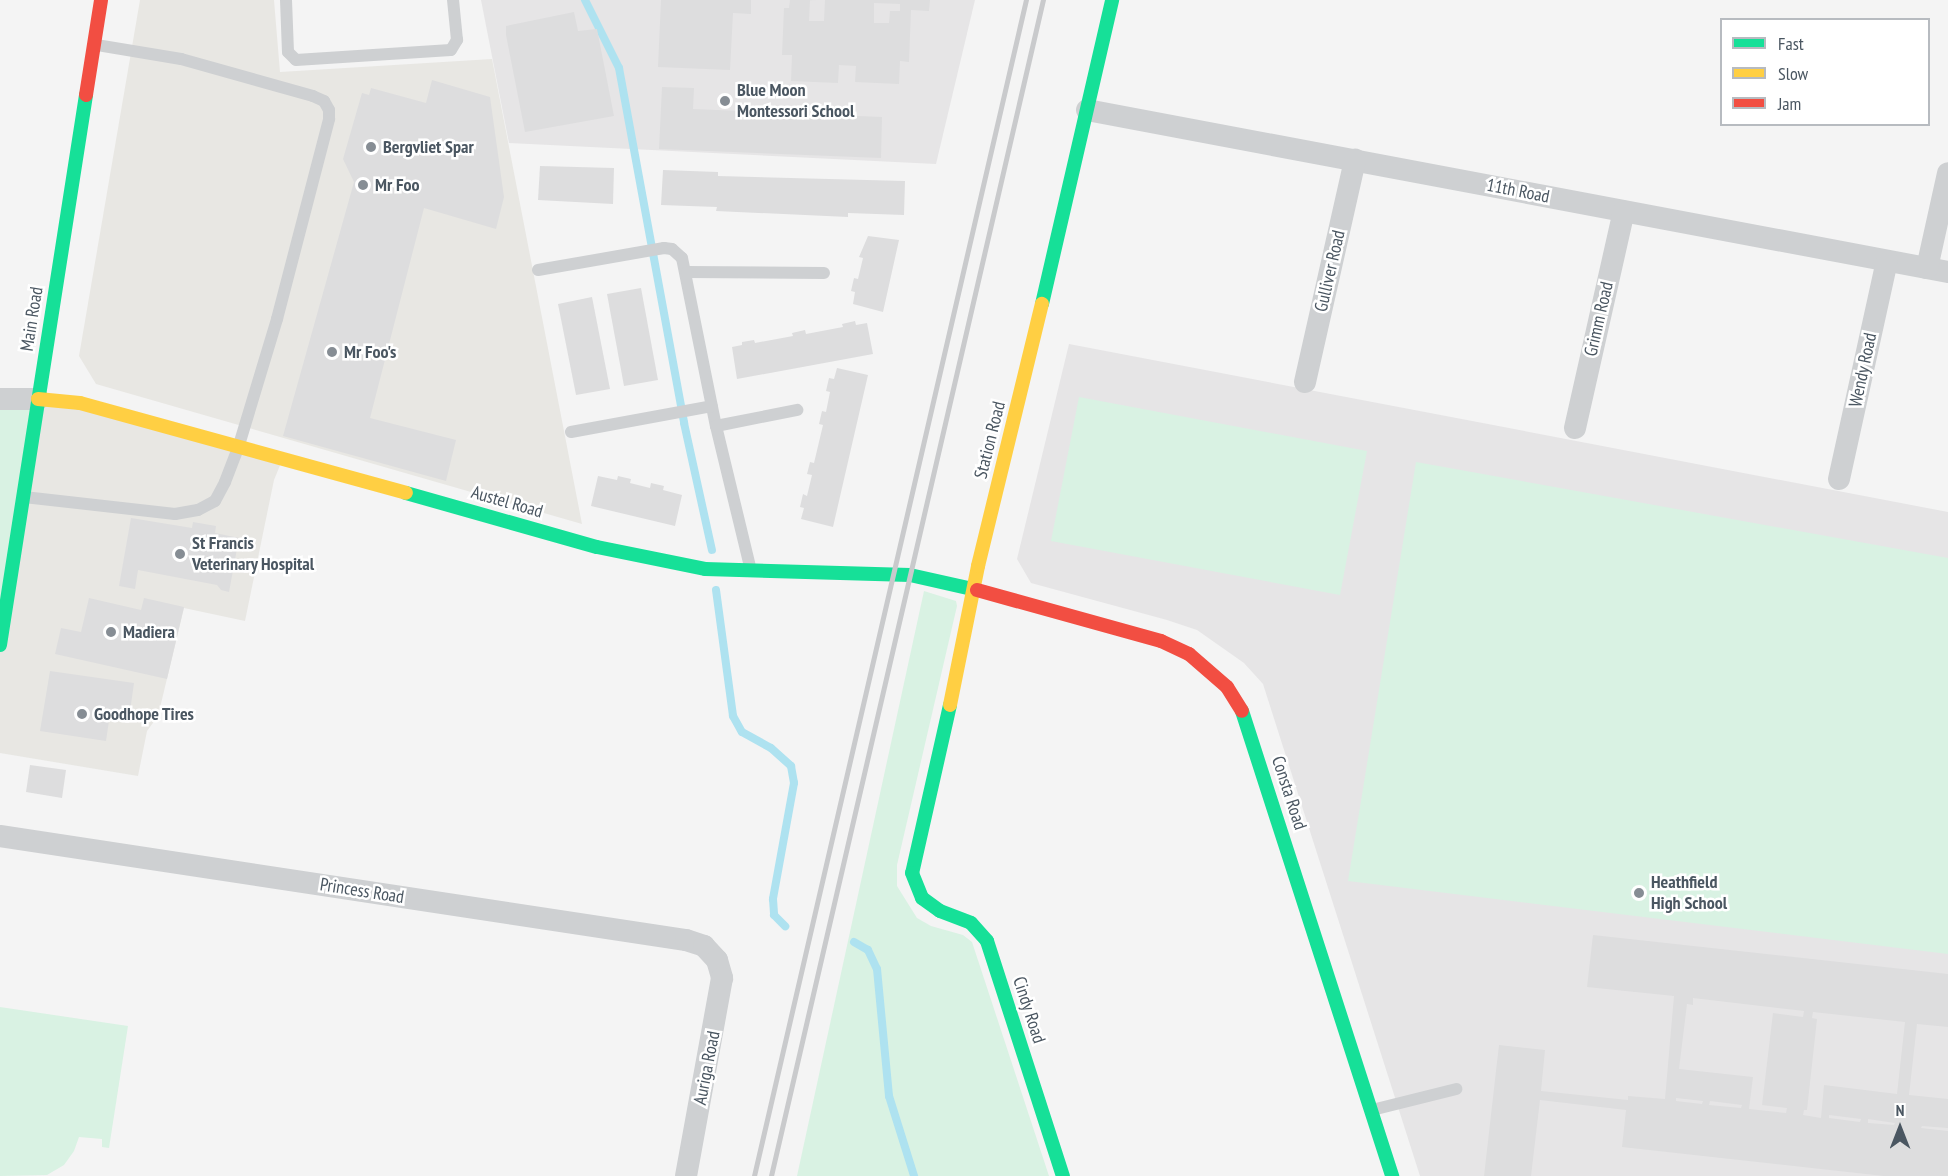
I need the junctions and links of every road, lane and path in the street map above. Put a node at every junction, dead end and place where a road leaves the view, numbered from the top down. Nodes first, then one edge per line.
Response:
1 (101, 0) edge
2 (286, 0) edge
3 (453, 0) edge
4 (1112, 0) edge
5 (94, 45) junction
6 (1087, 110) junction
7 (1355, 160) junction
8 (1948, 173) edge
9 (1624, 211) junction
10 (1887, 261) junction
11 (538, 270) dead end
12 (1937, 270) edge
13 (687, 272) junction
14 (824, 273) dead end
15 (1305, 382) dead end
16 (0, 399) edge
17 (38, 399) junction
18 (712, 406) junction
19 (797, 410) dead end
20 (716, 426) junction
21 (1575, 428) dead end
22 (571, 432) dead end
23 (239, 445) junction
24 (1839, 479) dead end
25 (23, 497) junction
26 (751, 572) junction
27 (974, 589) junction
28 (0, 645) edge
29 (0, 836) edge
30 (917, 890) joint
31 (717, 960) joint
32 (1456, 1089) dead end
33 (1371, 1110) junction
34 (686, 1176) edge
35 (1064, 1176) edge
36 (1392, 1176) edge

1 - 5 street, Main Road
2 - 3 lane
4 - 6 street, Station Road
5 - 17 street, Main Road
5 - 23 lane
6 - 7 street, 11th Road
6 - 27 street, Station Road
7 - 9 street, 11th Road
7 - 15 street, Gulliver Road
8 - 12 street
9 - 10 street, 11th Road
9 - 21 street, Grimm Road
10 - 12 street, 11th Road
10 - 24 street, Wendy Road
11 - 13 lane
13 - 14 lane
13 - 18 lane
16 - 17 street
17 - 23 street, Austel Road
17 - 25 street, Main Road
18 - 20 lane
18 - 22 lane
19 - 20 lane
20 - 26 lane
23 - 25 lane
23 - 26 street, Austel Road
25 - 28 street, Main Road
26 - 27 street, Austel Road
27 - 30 street, Station Road
27 - 33 street, Consta Road
29 - 31 street, Princess Road
30 - 35 street, Cindy Road
31 - 34 street, Auriga Road
32 - 33 lane
33 - 36 street, Consta Road

